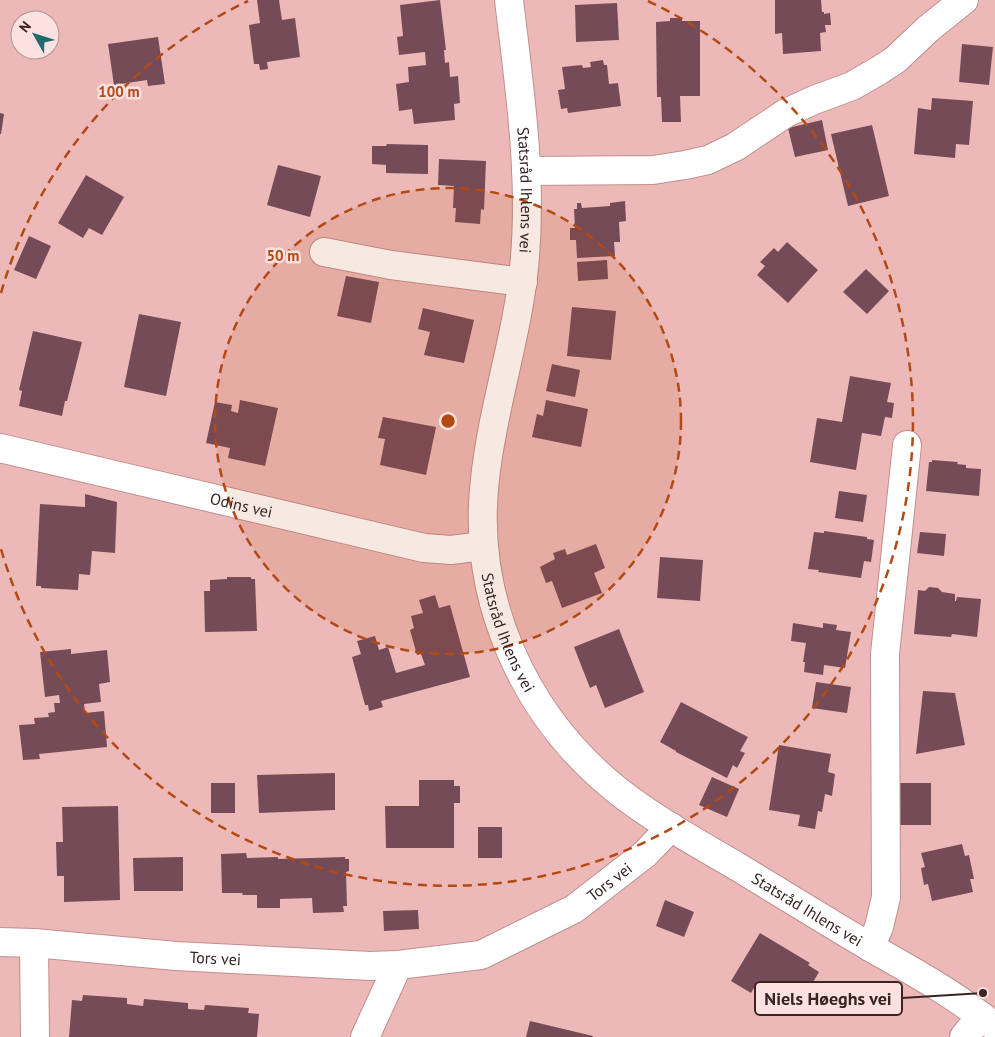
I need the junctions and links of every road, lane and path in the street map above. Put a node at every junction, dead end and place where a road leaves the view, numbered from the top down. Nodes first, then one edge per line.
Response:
1 (509, 0) edge
2 (964, 0) edge
3 (526, 171) junction
4 (324, 252) dead end
5 (523, 282) junction
6 (907, 445) dead end
7 (0, 448) edge
8 (483, 546) junction
9 (671, 827) junction
10 (0, 942) edge
11 (34, 943) junction
12 (870, 947) junction
13 (398, 965) junction
14 (988, 1022) edge
15 (35, 1037) edge
16 (365, 1037) edge
17 (964, 1037) edge

1 - 3 street, Statsråd Ihlens vei
2 - 3 street
3 - 5 street, Statsråd Ihlens vei
4 - 5 street
5 - 8 street, Statsråd Ihlens vei
6 - 12 street
7 - 8 street, Odins vei
8 - 9 street, Statsråd Ihlens vei
9 - 12 street, Statsråd Ihlens vei
9 - 13 street, Tors vei
10 - 11 street, Tors vei
11 - 13 street, Tors vei
11 - 15 street
12 - 14 street, Statsråd Ihlens vei
13 - 16 street
14 - 17 street

